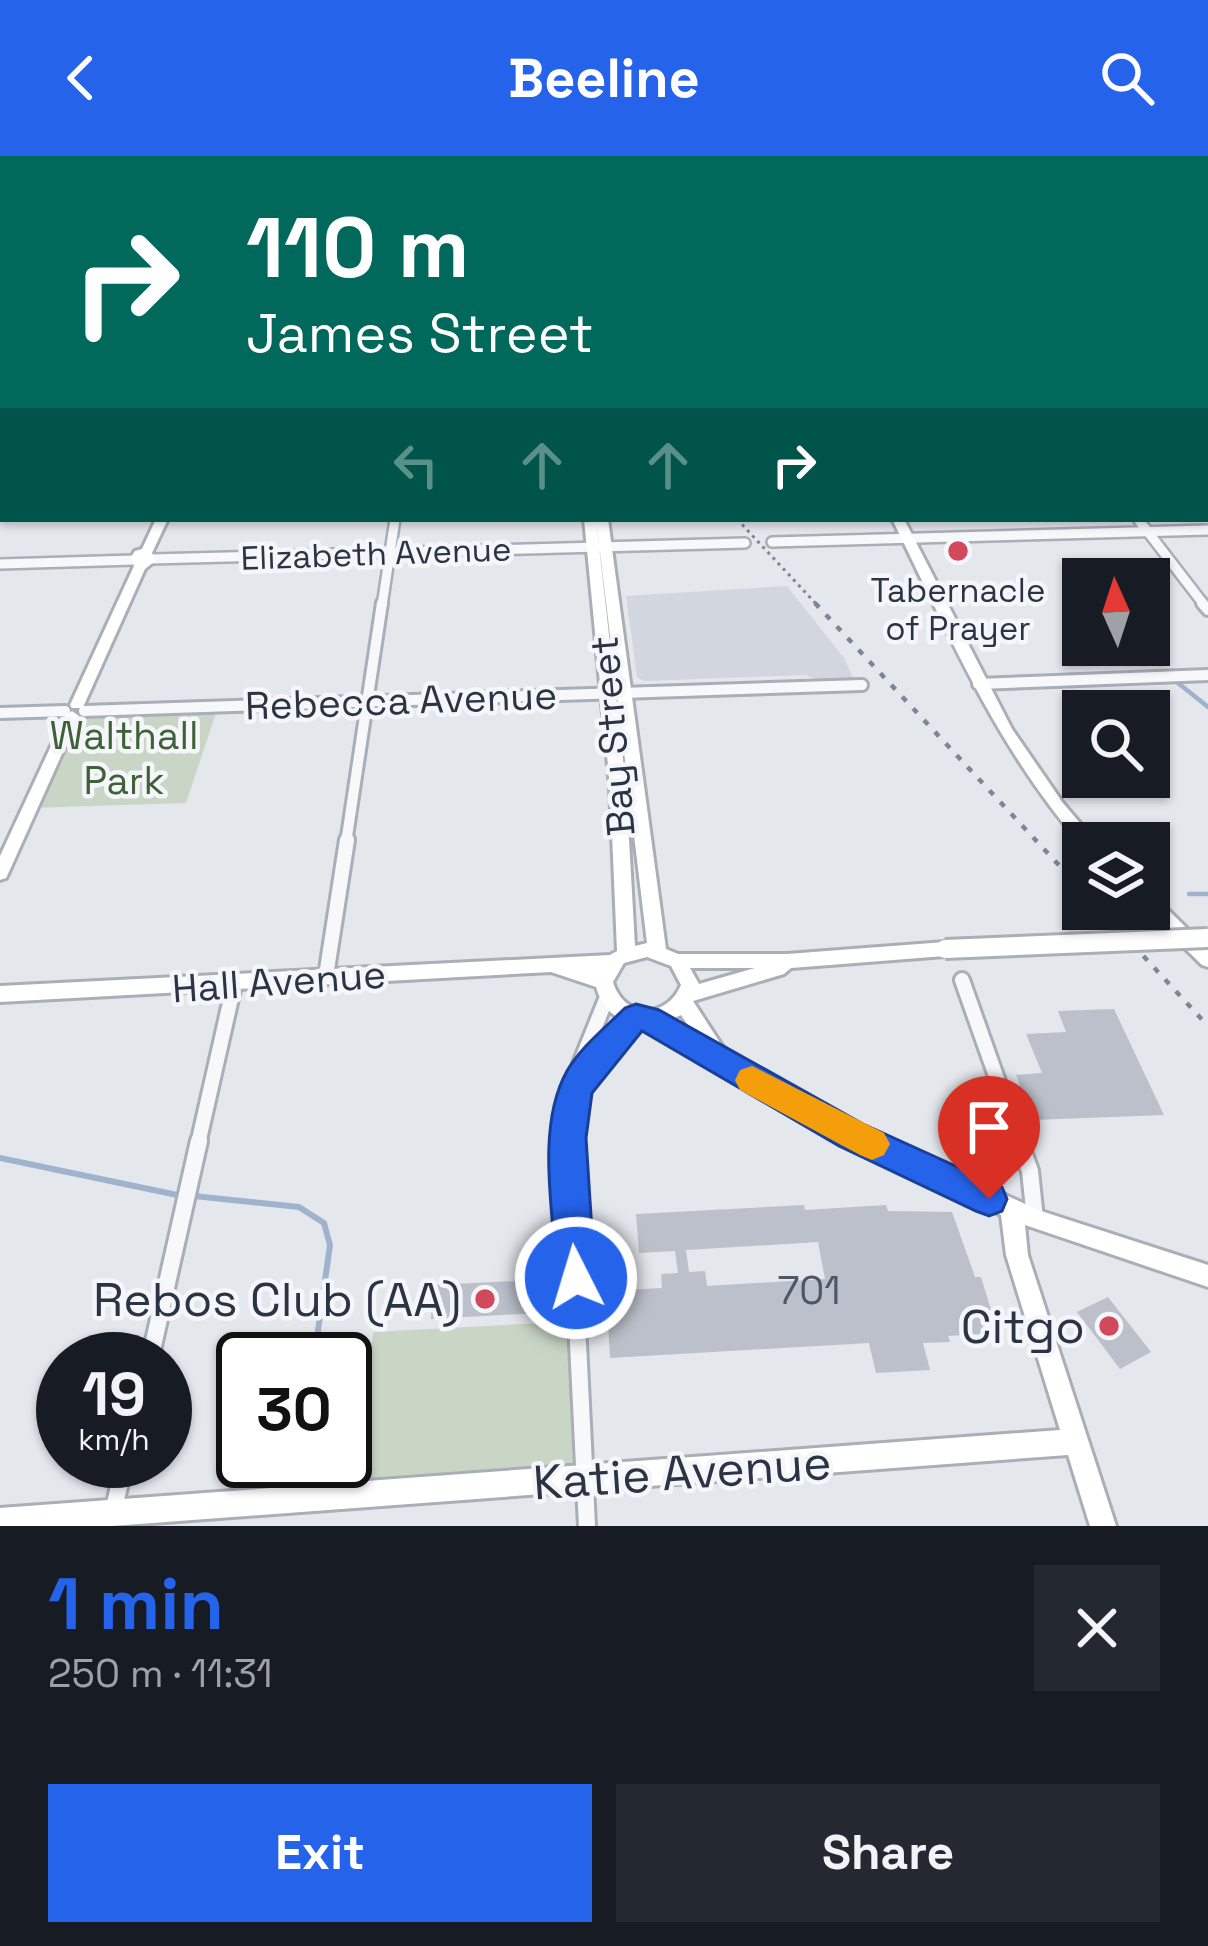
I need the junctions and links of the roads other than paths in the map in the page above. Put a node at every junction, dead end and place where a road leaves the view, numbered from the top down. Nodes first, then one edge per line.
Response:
1 (161, 522) edge
2 (395, 522) edge
3 (591, 522) edge
4 (602, 522) edge
5 (900, 522) edge
6 (1140, 522) edge
7 (1208, 530) edge
8 (1148, 532) junction
9 (908, 538) junction
10 (772, 542) dead end
11 (746, 543) dead end
12 (600, 547) junction
13 (390, 553) junction
14 (143, 559) junction
15 (0, 564) edge
16 (1208, 610) edge
17 (1208, 675) edge
18 (978, 683) junction
19 (862, 685) dead end
20 (617, 693) junction
21 (368, 702) junction
22 (74, 711) junction
23 (0, 713) edge
24 (1071, 822) edge
25 (0, 874) edge
26 (1170, 923) edge
27 (1208, 938) edge
28 (657, 952) junction
29 (620, 958) junction
30 (1208, 960) edge
31 (677, 961) junction
32 (788, 961) junction
33 (557, 968) junction
34 (326, 976) junction
35 (962, 980) dead end
36 (234, 985) junction
37 (605, 989) junction
38 (0, 994) edge
39 (686, 999) junction
40 (642, 1018) junction
41 (720, 1059) junction
42 (581, 1076) junction
43 (1024, 1214) junction
44 (1208, 1276) edge
45 (156, 1332) edge
46 (1076, 1442) junction
47 (585, 1480) junction
48 (119, 1488) edge
49 (112, 1519) edge
50 (0, 1521) edge
51 (587, 1526) edge
52 (1103, 1526) edge

1 - 14 street
2 - 13 street
3 - 12 street, Bay Street
4 - 12 street, Bay Street
5 - 9 street
6 - 8 street
7 - 8 street
8 - 9 street
8 - 16 street
9 - 10 street
9 - 18 street
11 - 12 street, Elizabeth Avenue
12 - 13 street, Elizabeth Avenue
12 - 20 street, Bay Street
13 - 14 street, Elizabeth Avenue
13 - 21 street
14 - 15 street, Elizabeth Avenue
14 - 22 street
17 - 18 street
18 - 24 street
19 - 20 street, Rebecca Avenue
20 - 21 street, Rebecca Avenue
20 - 28 street, Bay Street
20 - 29 street, Bay Street
21 - 22 street, Rebecca Avenue
21 - 34 street
22 - 23 street, Rebecca Avenue
22 - 25 street
26 - 30 street
27 - 32 street, bridge
28 - 29 street
28 - 31 street
29 - 33 street, Hall Avenue
29 - 37 street
31 - 32 street
31 - 39 street
32 - 39 street
33 - 34 street, Hall Avenue
33 - 37 street, Hall Avenue
34 - 36 street, Hall Avenue
35 - 43 street
36 - 38 street, Hall Avenue
36 - 45 street
37 - 40 street
37 - 42 street
39 - 40 street
39 - 41 street
40 - 41 street
40 - 42 street
41 - 43 street
42 - 47 street
43 - 44 street
43 - 46 street
46 - 47 street, Katie Avenue
46 - 52 street
47 - 49 street, Katie Avenue
47 - 51 street
48 - 49 street
49 - 50 street, Katie Avenue

